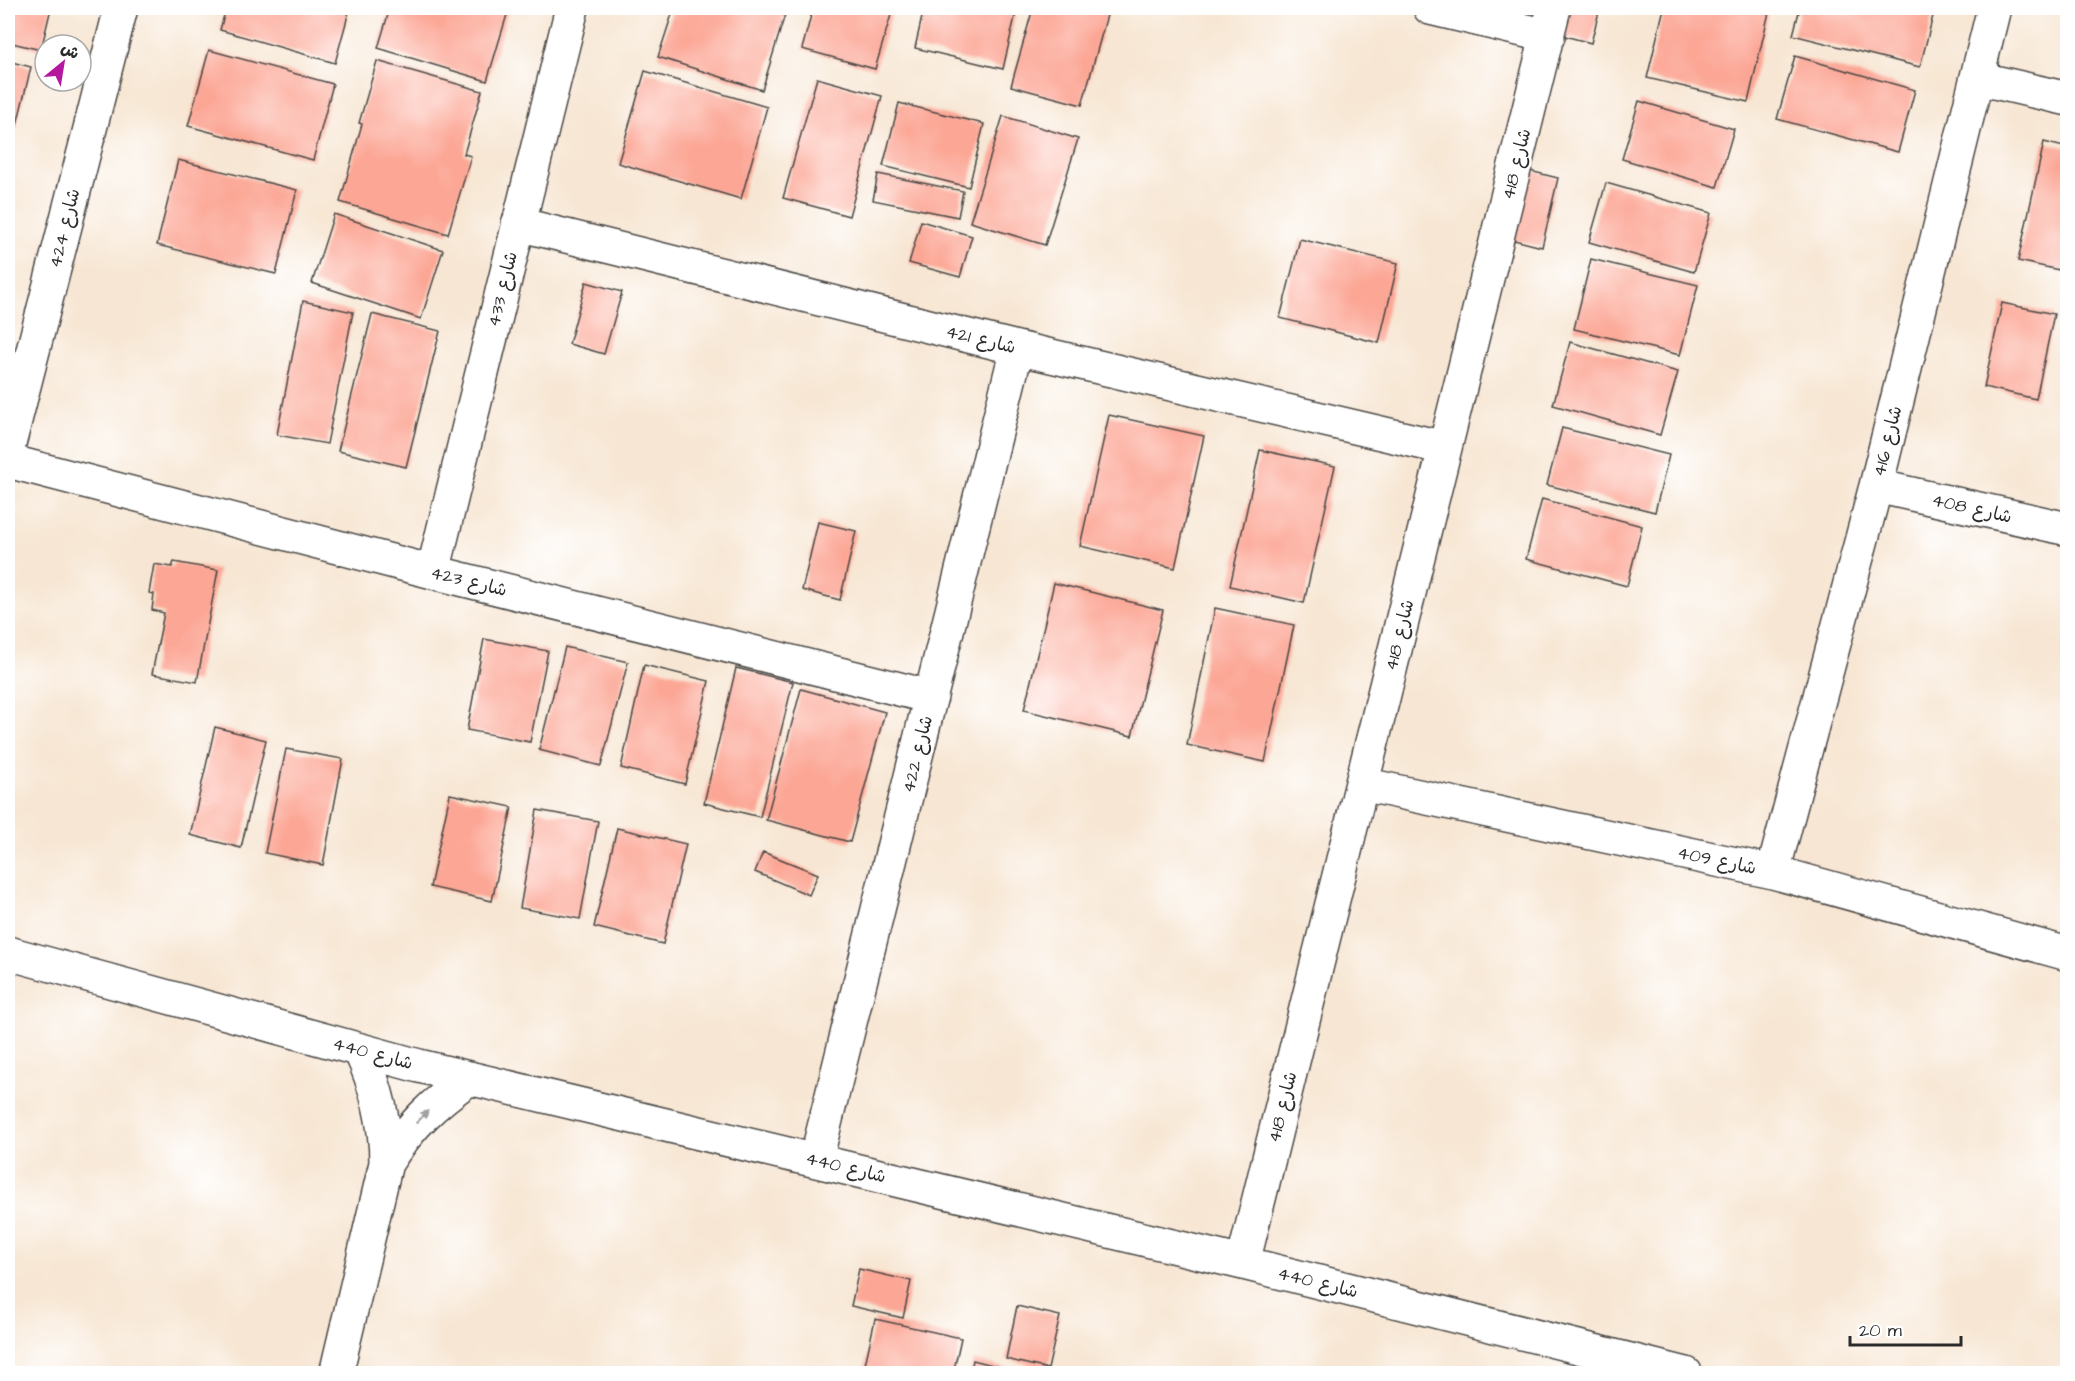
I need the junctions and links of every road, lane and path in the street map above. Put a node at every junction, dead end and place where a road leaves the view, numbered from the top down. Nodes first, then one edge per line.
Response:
1 (121, 8) edge
2 (572, 8) edge
3 (1430, 8) edge
4 (1994, 8) edge
5 (1551, 22) edge
6 (1977, 78) junction
7 (2067, 99) edge
8 (518, 224) junction
9 (1017, 348) junction
10 (8, 448) edge
11 (1445, 448) junction
12 (8, 461) edge
13 (1876, 486) junction
14 (2067, 529) edge
15 (433, 572) junction
16 (931, 697) junction
17 (1362, 784) junction
18 (1773, 872) junction
19 (8, 953) edge
20 (2067, 954) edge
21 (360, 1050) junction
22 (470, 1078) junction
23 (816, 1160) junction
24 (386, 1163) junction
25 (1243, 1263) junction
26 (1604, 1364) edge
27 (336, 1374) edge
28 (1686, 1374) edge

1 - 10 street, شارع 424
2 - 8 street, شارع 433
3 - 5 street
4 - 6 street, شارع 416
5 - 11 street, شارع 418
6 - 7 street
6 - 13 street, شارع 416
8 - 9 street, شارع 421
8 - 15 street, شارع 433
9 - 11 street, شارع 421
9 - 16 street, شارع 422
11 - 17 street, شارع 418
12 - 15 street, شارع 423
13 - 14 street, شارع 408
13 - 18 street, شارع 416
15 - 16 street, شارع 423
16 - 23 street, شارع 422
17 - 18 street, شارع 409
17 - 25 street, شارع 418
18 - 20 street, شارع 409
19 - 21 street, شارع 440
21 - 22 street, شارع 440
21 - 24 street
22 - 23 street, شارع 440
24 -> 22 street
23 - 25 street, شارع 440
24 - 27 street
25 - 26 street, شارع 440
26 - 28 street, شارع 440

